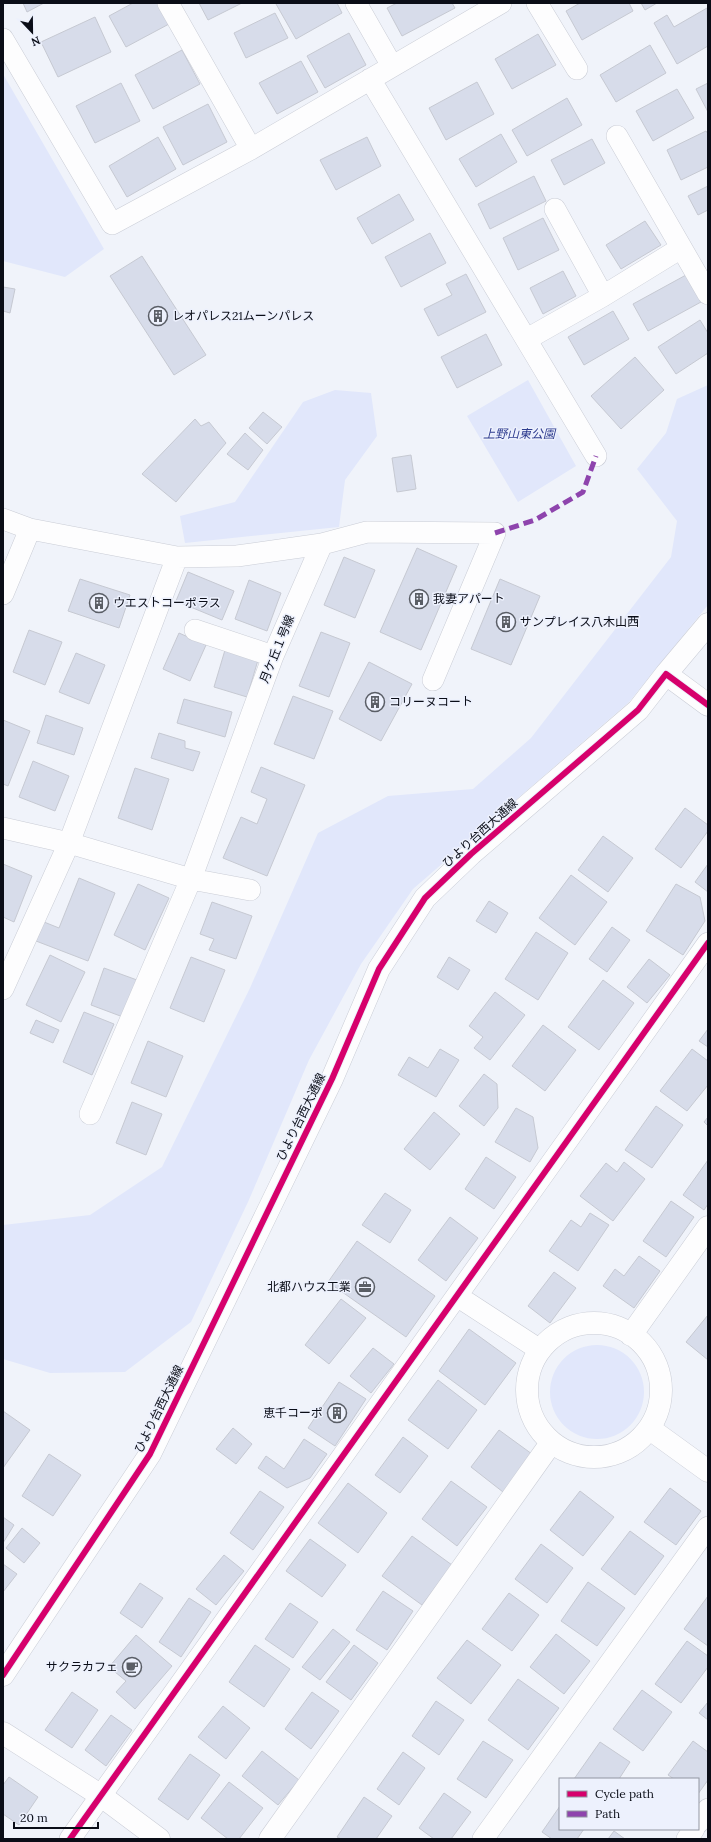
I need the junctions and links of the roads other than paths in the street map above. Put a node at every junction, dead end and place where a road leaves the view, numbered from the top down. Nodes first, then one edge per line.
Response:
1 (168, 3) edge
2 (356, 3) edge
3 (501, 3) edge
4 (537, 3) edge
5 (3, 40) edge
6 (392, 66) junction
7 (577, 69) dead end
8 (370, 79) junction
9 (617, 136) dead end
10 (251, 149) junction
11 (555, 209) dead end
12 (681, 248) junction
13 (708, 294) edge
14 (603, 296) junction
15 (527, 339) junction
16 (596, 456) dead end
17 (3, 519) edge
18 (30, 529) junction
19 (322, 544) junction
20 (177, 557) junction
21 (3, 594) edge
22 (708, 624) edge
23 (195, 630) dead end
24 (273, 656) junction
25 (666, 674) junction
26 (433, 680) dead end
27 (708, 705) edge
28 (3, 828) edge
29 (69, 843) junction
30 (191, 878) junction
31 (250, 890) dead end
32 (708, 943) edge
33 (3, 989) edge
34 (90, 1114) dead end
35 (708, 1227) edge
36 (457, 1296) junction
37 (631, 1334) junction
38 (540, 1350) junction
39 (650, 1429) junction
40 (552, 1443) junction
41 (708, 1471) edge
42 (708, 1527) edge
43 (3, 1675) edge
44 (3, 1733) edge
45 (100, 1796) junction
46 (708, 1809) edge
47 (699, 1822) edge
48 (693, 1830) edge
49 (70, 1839) edge
50 (160, 1839) edge
51 (270, 1839) edge
52 (483, 1839) edge
53 (687, 1839) edge

1 - 10 street
2 - 6 street
3 - 6 street
4 - 7 street
5 - 10 street
6 - 8 street
8 - 10 street
8 - 15 street
9 - 12 street
11 - 14 street
12 - 13 street
12 - 14 street
14 - 15 street
15 - 16 street
17 - 18 street
18 - 20 street
18 - 21 street
19 - 20 street
19 - 24 street, 月ケ丘１号線
19 - 26 street
20 - 29 street
22 - 25 street, ひより台西大通線
23 - 24 street
24 - 30 street, 月ケ丘１号線
25 - 27 street
25 - 43 street, ひより台西大通線
28 - 29 street
29 - 30 street
29 - 33 street
30 - 31 street
30 - 34 street, 月ケ丘１号線
32 - 36 street
35 - 37 street
36 - 38 street
36 - 45 street
37 - 38 street
37 - 39 street
38 - 40 street
39 - 40 street
39 - 41 street
40 - 51 street
42 - 52 street
44 - 45 street
45 - 49 street
45 - 50 street
46 - 47 street
48 - 53 street

